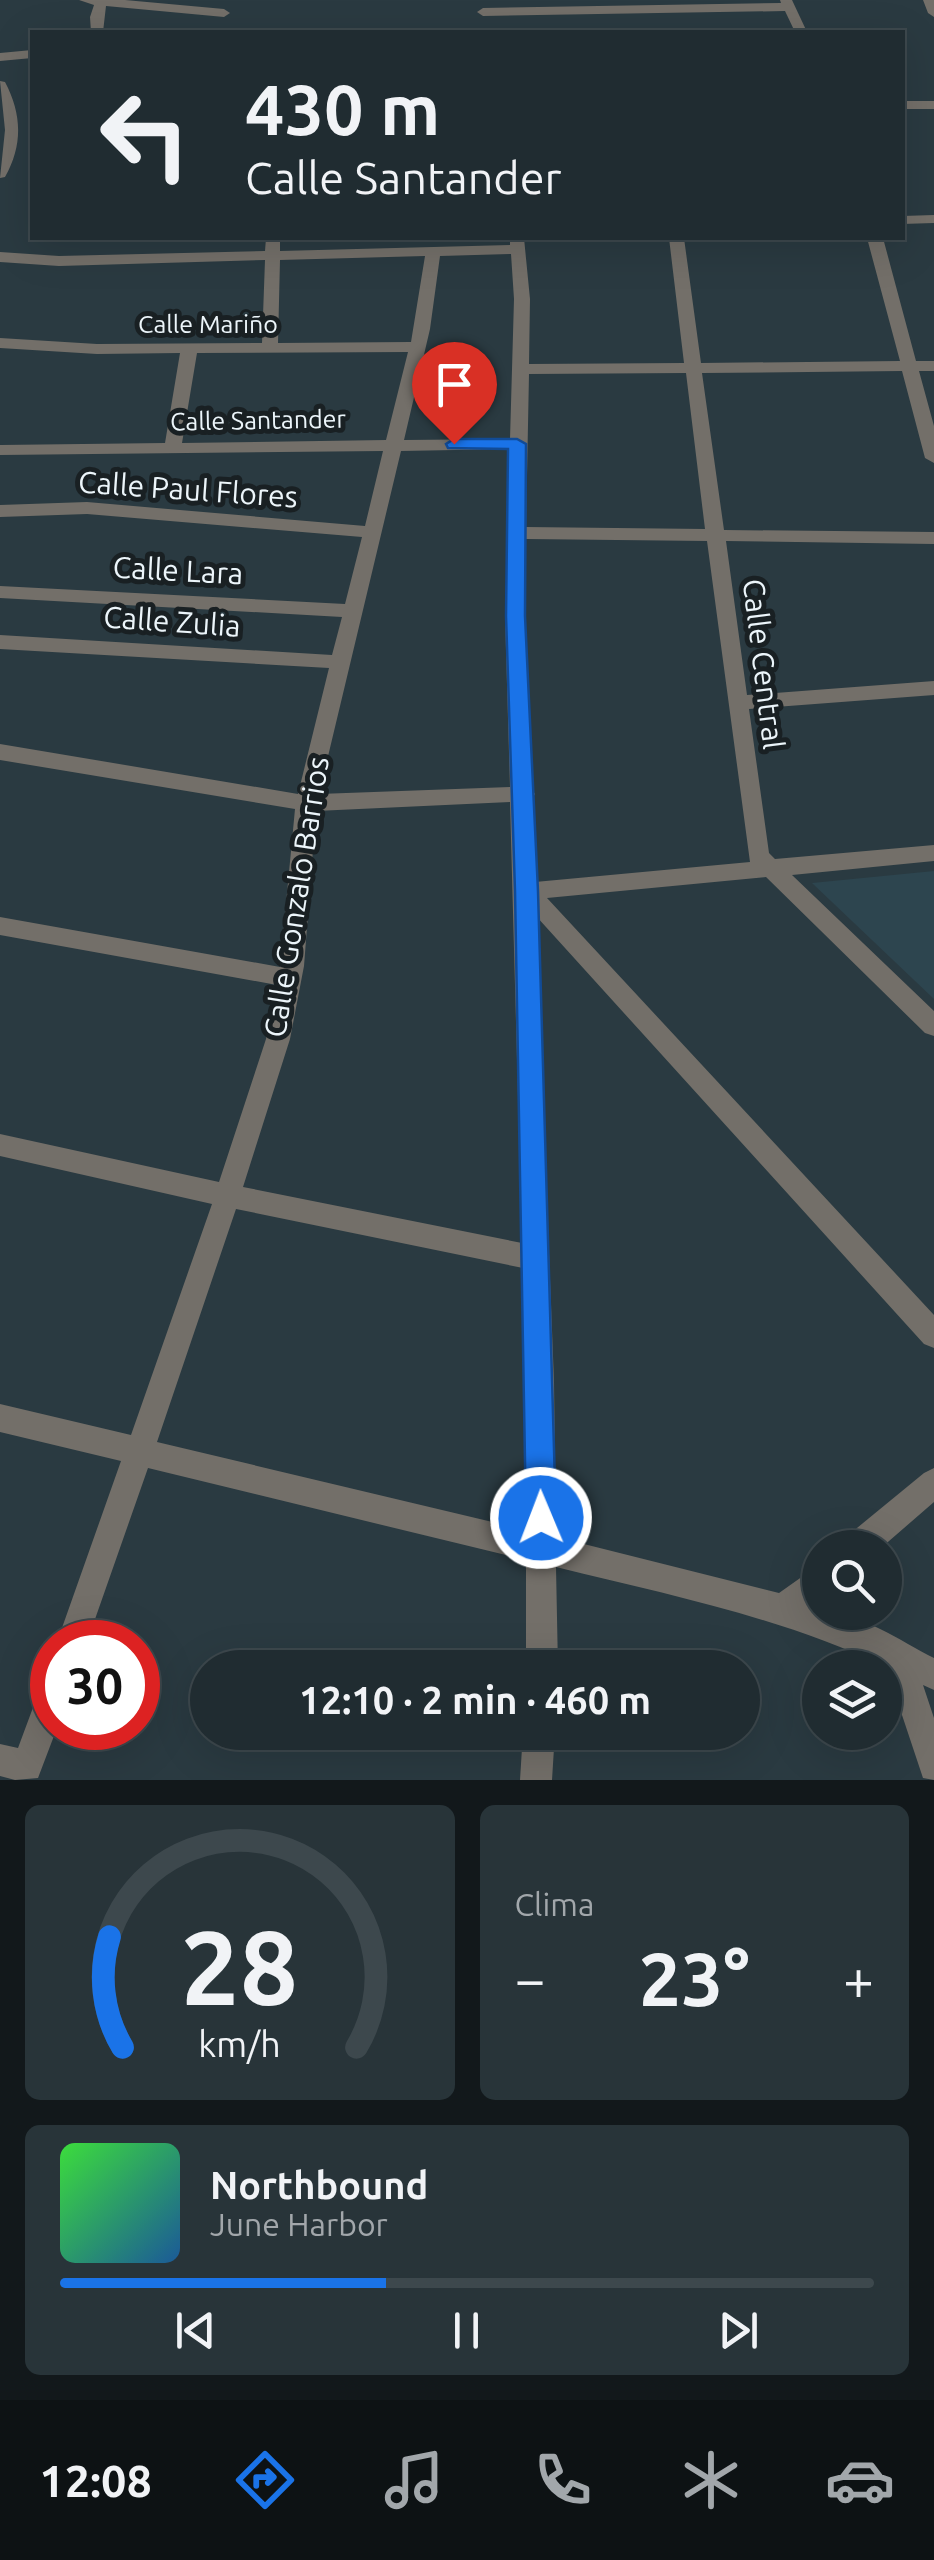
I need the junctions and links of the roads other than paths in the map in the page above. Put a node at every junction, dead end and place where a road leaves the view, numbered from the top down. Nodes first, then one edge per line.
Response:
1 (85, 0) edge
2 (929, 0) edge
3 (101, 2) junction
4 (788, 3) edge
5 (672, 4) edge
6 (223, 6) edge
7 (482, 6) edge
8 (934, 13) edge
9 (97, 30) edge
10 (800, 30) edge
11 (30, 54) edge
12 (0, 57) edge
13 (1, 91) edge
14 (905, 105) edge
15 (934, 105) edge
16 (0, 174) edge
17 (934, 219) edge
18 (905, 220) edge
19 (121, 240) edge
20 (676, 240) edge
21 (876, 240) edge
22 (517, 243) edge
23 (273, 246) edge
24 (434, 251) junction
25 (0, 257) edge
26 (123, 259) junction
27 (0, 343) edge
28 (417, 347) junction
29 (270, 348) junction
30 (189, 349) junction
31 (910, 366) junction
32 (934, 366) edge
33 (692, 367) junction
34 (520, 369) junction
35 (392, 444) junction
36 (517, 444) junction
37 (173, 446) junction
38 (0, 450) edge
39 (934, 458) edge
40 (0, 510) edge
41 (371, 532) junction
42 (516, 534) junction
43 (716, 536) junction
44 (934, 538) edge
45 (0, 592) edge
46 (352, 610) junction
47 (0, 642) edge
48 (340, 662) junction
49 (934, 688) edge
50 (738, 702) junction
51 (0, 752) edge
52 (524, 794) junction
53 (306, 804) junction
54 (934, 854) edge
55 (770, 870) junction
56 (527, 891) junction
57 (0, 926) edge
58 (290, 978) junction
59 (934, 1026) edge
60 (0, 1144) edge
61 (228, 1196) junction
62 (536, 1258) junction
63 (934, 1335) edge
64 (0, 1418) edge
65 (140, 1452) junction
66 (934, 1483) edge
67 (878, 1530) edge
68 (542, 1552) junction
69 (802, 1594) edge
70 (783, 1610) junction
71 (80, 1620) edge
72 (542, 1650) edge
73 (890, 1650) edge
74 (902, 1656) edge
75 (902, 1668) edge
76 (934, 1674) edge
77 (30, 1736) edge
78 (538, 1750) edge
79 (14, 1764) edge
80 (934, 1767) edge
81 (536, 1780) edge

1 - 3 street
2 - 8 street
3 - 6 street
3 - 9 street
4 - 5 street
4 - 10 street
5 - 7 street
11 - 12 street
13 - 16 street
14 - 15 street
17 - 18 street
19 - 26 street
20 - 33 street, Calle Central
21 - 31 street
22 - 24 street
22 - 34 street
23 - 24 street
23 - 26 street
23 - 29 street
24 - 28 street, Calle Gonzalo Barrios
25 - 26 street
27 - 30 street, Calle Mariño
28 - 29 street, Calle Mariño
28 - 35 street, Calle Gonzalo Barrios
29 - 30 street, Calle Mariño
30 - 37 street
31 - 32 street
31 - 33 street
31 - 39 street
33 - 34 street
33 - 43 street, Calle Central
34 - 36 street
35 - 36 street, Calle Santander
35 - 37 street, Calle Santander
35 - 41 street, Calle Gonzalo Barrios
36 - 42 street
37 - 38 street, Calle Santander
40 - 41 street, Calle Paul Flores
41 - 46 street, Calle Gonzalo Barrios
42 - 43 street
42 - 52 street
43 - 44 street
43 - 50 street, Calle Central
45 - 46 street, Calle Lara
46 - 48 street, Calle Gonzalo Barrios
47 - 48 street, Calle Zulia
48 - 53 street, Calle Gonzalo Barrios
49 - 50 street
50 - 55 street, Calle Central
51 - 53 street
52 - 53 street
52 - 56 street
53 - 58 street, Calle Gonzalo Barrios
54 - 55 street
55 - 56 street
55 - 59 street, Calle Central
56 - 62 street
56 - 63 street
57 - 58 street
58 - 61 street, Calle Gonzalo Barrios
60 - 61 street
61 - 62 street
61 - 65 street, Calle Gonzalo Barrios
62 - 68 street
64 - 65 street
65 - 68 street
65 - 71 street, Calle Gonzalo Barrios
66 - 67 street
68 - 70 street
68 - 72 street
69 - 70 street
70 - 73 street
74 - 76 street
75 - 80 street
77 - 79 street
78 - 81 street

